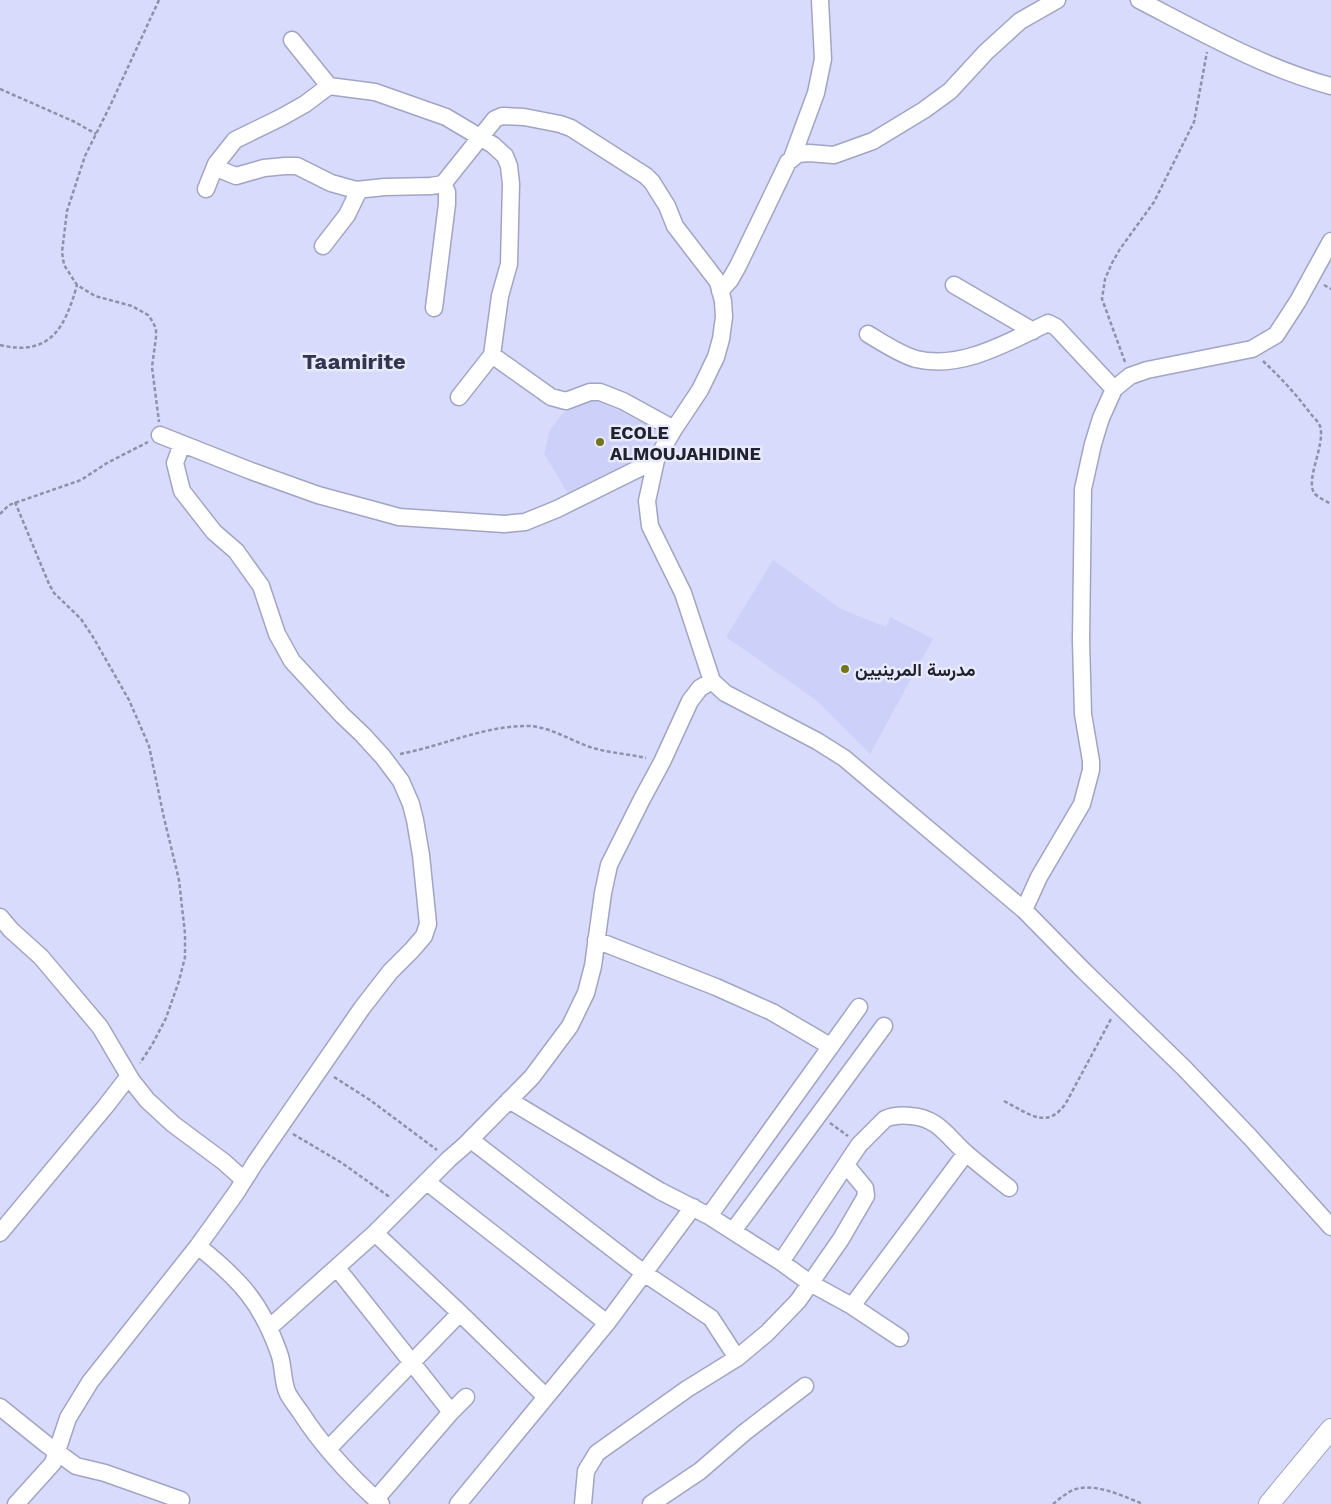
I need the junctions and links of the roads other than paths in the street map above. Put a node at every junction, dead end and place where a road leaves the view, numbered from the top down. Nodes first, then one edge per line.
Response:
1 (820, 0) edge
2 (1057, 0) edge
3 (1139, 0) edge
4 (292, 40) dead end
5 (329, 86) junction
6 (1331, 86) edge
7 (482, 138) junction
8 (792, 158) junction
9 (216, 164) junction
10 (443, 184) junction
11 (206, 189) dead end
12 (359, 190) junction
13 (1331, 241) edge
14 (323, 246) dead end
15 (954, 286) dead end
16 (720, 291) junction
17 (434, 308) dead end
18 (1033, 331) junction
19 (868, 334) dead end
20 (492, 355) junction
21 (1114, 388) junction
22 (459, 397) dead end
23 (674, 429) junction
24 (160, 435) road end
25 (182, 444) junction
26 (656, 460) junction
27 (712, 681) junction
28 (1024, 910) junction
29 (0, 917) edge
30 (596, 940) junction
31 (858, 1007) dead end
32 (884, 1026) dead end
33 (830, 1046) junction
34 (129, 1076) junction
35 (510, 1100) junction
36 (471, 1140) junction
37 (966, 1153) junction
38 (846, 1165) junction
39 (244, 1180) junction
40 (427, 1182) junction
41 (1009, 1188) dead end
42 (693, 1207) junction
43 (709, 1216) junction
44 (1331, 1227) edge
45 (733, 1231) junction
46 (0, 1233) edge
47 (375, 1233) junction
48 (198, 1246) junction
49 (782, 1262) junction
50 (338, 1268) junction
51 (644, 1273) junction
52 (810, 1283) junction
53 (852, 1306) junction
54 (460, 1313) junction
55 (607, 1323) junction
56 (269, 1328) junction
57 (900, 1338) dead end
58 (738, 1358) junction
59 (412, 1362) junction
60 (806, 1386) dead end
61 (466, 1397) dead end
62 (546, 1397) junction
63 (0, 1407) edge
64 (451, 1412) junction
65 (1331, 1429) edge
66 (328, 1449) junction
67 (57, 1453) junction
68 (181, 1500) dead end
69 (379, 1501) edge
70 (16, 1504) edge
71 (458, 1504) edge
72 (583, 1504) edge
73 (651, 1504) edge
74 (1269, 1504) edge

1 - 8 street
2 - 8 street
3 - 6 street
4 - 5 street
5 - 7 street
5 - 9 street
7 - 10 street
7 - 16 street
7 - 20 street
8 - 16 street
9 - 11 street
9 - 12 street
10 - 12 street
10 - 17 street
12 - 14 street
13 - 21 street
15 - 18 street
16 - 23 street
18 - 19 street
18 - 21 street
20 - 22 street
20 - 23 street
21 - 28 street
23 - 26 street
24 - 25 street
25 - 26 street
25 - 39 street
26 - 27 street
27 - 28 street
27 - 30 street
28 - 44 street
29 - 34 street
30 - 33 street
30 - 35 street
31 - 33 street
32 - 45 street
33 - 43 street
34 - 39 street
34 - 46 street
35 - 36 street
35 - 42 street
36 - 40 street
36 - 51 street
37 - 38 street
37 - 41 street
37 - 53 street
38 - 49 street
38 - 52 street
39 - 48 street
40 - 47 street
40 - 55 street
42 - 43 street
42 - 51 street
43 - 45 street
45 - 49 street
47 - 50 street
47 - 54 street
48 - 56 street
48 - 67 street
49 - 52 street
50 - 56 street
50 - 59 street
51 - 55 street
51 - 58 street
52 - 53 street
52 - 58 street
53 - 57 street
54 - 59 street
54 - 62 street
55 - 62 street
56 - 66 street
58 - 72 street
59 - 64 street
59 - 66 street
60 - 73 street
61 - 64 street
62 - 71 street
63 - 67 street
64 - 69 street
65 - 74 main road
66 - 69 street
67 - 68 street
67 - 70 street

